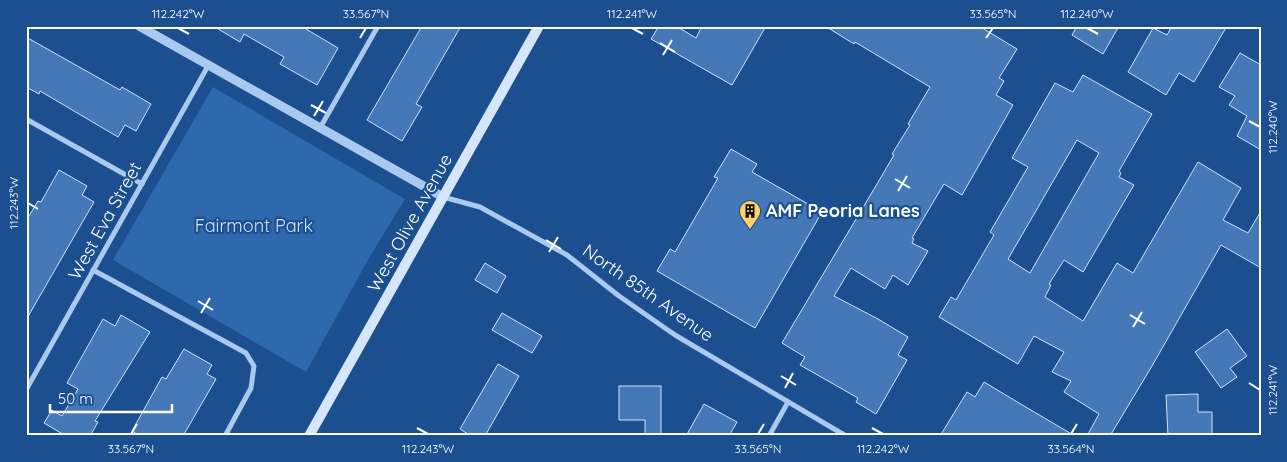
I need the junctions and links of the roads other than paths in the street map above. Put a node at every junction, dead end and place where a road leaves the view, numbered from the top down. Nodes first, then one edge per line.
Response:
1 (139, 26) edge
2 (378, 26) edge
3 (538, 26) edge
4 (208, 66) junction
5 (26, 119) edge
6 (320, 128) junction
7 (142, 184) junction
8 (443, 197) junction
9 (94, 270) junction
10 (26, 390) edge
11 (788, 402) junction
12 (225, 436) edge
13 (309, 436) edge
14 (769, 436) edge
15 (846, 436) edge

1 - 4 street, North 85th Avenue
2 - 6 street
3 - 8 main road, West Olive Avenue
4 - 6 street, North 85th Avenue
4 - 7 street, West Eva Street
5 - 7 street
6 - 8 street, North 85th Avenue
7 - 9 street, West Eva Street
8 - 11 street, North 85th Avenue
8 - 13 main road, West Olive Avenue
9 - 10 street, West Eva Street
9 - 12 street
11 - 14 street
11 - 15 street, North 85th Avenue

